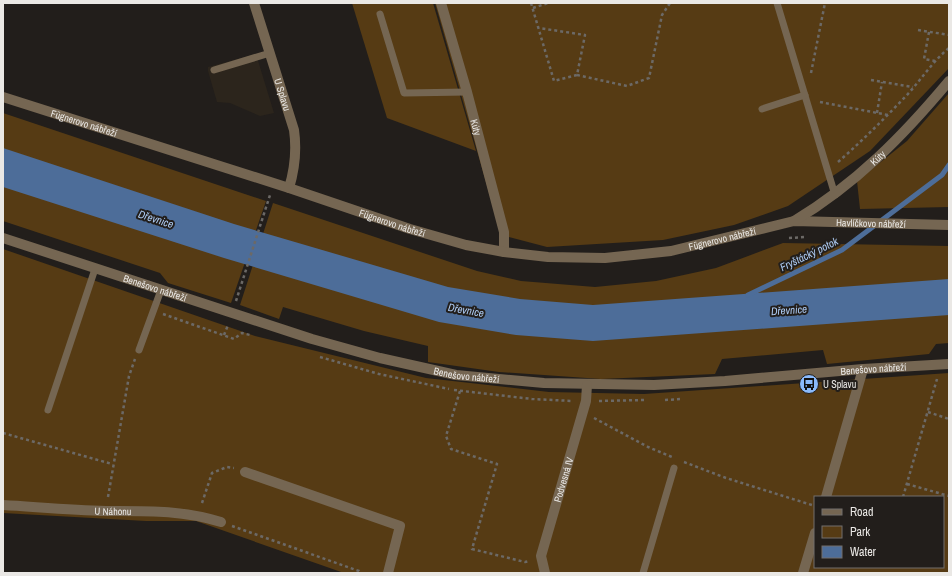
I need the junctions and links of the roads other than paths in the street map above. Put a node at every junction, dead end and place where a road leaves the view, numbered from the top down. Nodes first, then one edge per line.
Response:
1 (254, 3) edge
2 (441, 3) edge
3 (777, 3) edge
4 (380, 14) dead end
5 (270, 53) junction
6 (214, 70) dead end
7 (949, 81) edge
8 (467, 92) junction
9 (3, 96) edge
10 (806, 97) junction
11 (762, 109) dead end
12 (289, 188) junction
13 (835, 195) junction
14 (794, 221) junction
15 (947, 225) edge
16 (3, 238) edge
17 (504, 252) junction
18 (95, 269) junction
19 (161, 290) junction
20 (139, 350) road end
21 (949, 364) edge
22 (863, 369) junction
23 (587, 385) junction
24 (48, 410) dead end
25 (674, 468) dead end
26 (245, 472) road end
27 (826, 496) edge
28 (3, 505) edge
29 (221, 522) road end
30 (814, 536) edge
31 (388, 573) edge
32 (545, 573) edge
33 (643, 573) edge
34 (803, 573) edge

1 - 5 street, U Splavu
2 - 8 street, Kúty
3 - 10 lane
4 - 8 lane
5 - 6 lane
5 - 12 street, U Splavu
7 - 13 street, Kúty
8 - 17 street, Kúty
9 - 12 street, Fügnerovo nábřeží
10 - 11 lane
10 - 13 lane
12 - 17 street, Fügnerovo nábřeží
13 - 14 street, Kúty
14 - 15 street, Havlíčkovo nábřeží
14 - 17 street, Fügnerovo nábřeží
16 - 18 street, Benešovo nábřeží
18 - 19 street, Benešovo nábřeží
18 - 24 lane
19 - 20 lane
19 - 23 street, Benešovo nábřeží
21 - 22 street, Benešovo nábřeží
22 - 23 street, Benešovo nábřeží
22 - 27 street
23 - 32 street, Podvesná IV
25 - 33 lane
26 - 31 street
28 - 29 street, U Náhonu
30 - 34 street

